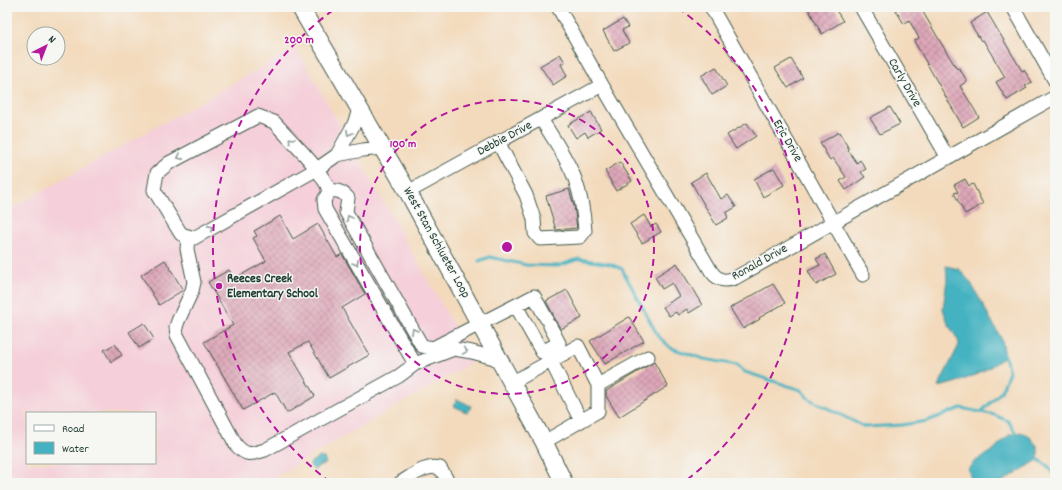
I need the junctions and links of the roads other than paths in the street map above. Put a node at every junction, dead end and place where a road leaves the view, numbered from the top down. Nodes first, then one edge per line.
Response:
1 (300, 7) edge
2 (558, 7) edge
3 (711, 7) edge
4 (861, 7) edge
5 (1013, 7) edge
6 (1055, 81) edge
7 (602, 85) junction
8 (1055, 97) edge
9 (359, 110) junction
10 (541, 119) junction
11 (498, 142) junction
12 (382, 148) junction
13 (337, 155) junction
14 (948, 158) junction
15 (317, 169) junction
16 (329, 192) junction
17 (408, 192) junction
18 (833, 222) junction
19 (188, 237) junction
20 (863, 275) dead end
21 (516, 306) junction
22 (480, 324) junction
23 (648, 357) dead end
24 (498, 358) junction
25 (551, 361) junction
26 (415, 364) junction
27 (511, 383) junction
28 (598, 385) junction
29 (581, 421) junction
30 (544, 442) junction
31 (400, 483) edge
32 (449, 483) edge
33 (564, 483) edge

1 - 9 main road, West Stan Schlueter Loop
2 - 7 street, Ronald Drive
3 - 18 street, Eric Drive
4 - 14 street, Carly Drive
5 - 6 street
7 - 10 street, Debbie Drive
7 - 18 street, Ronald Drive
8 - 14 street, Ronald Drive
9 - 12 main road, West Stan Schlueter Loop
9 -> 13 street
10 - 11 street, Debbie Drive
10 - 11 street
11 - 17 street, Debbie Drive
12 - 13 street
12 - 17 main road, West Stan Schlueter Loop
13 - 15 street
14 - 18 street, Ronald Drive
15 - 16 street
19 -> 15 street
15 -> 19 street
22 -> 16 street
16 -> 26 street
17 - 22 main road, West Stan Schlueter Loop
18 - 20 street, Eric Drive
19 - 26 street
21 - 21 street
21 - 22 street
22 - 24 main road, West Stan Schlueter Loop
23 - 28 street
26 -> 24 street
24 - 27 main road, West Stan Schlueter Loop
25 - 27 street
25 - 28 street
25 - 29 street
27 - 30 main road, West Stan Schlueter Loop
28 - 29 street
29 - 30 street
30 - 33 main road, West Stan Schlueter Loop
31 - 32 street

